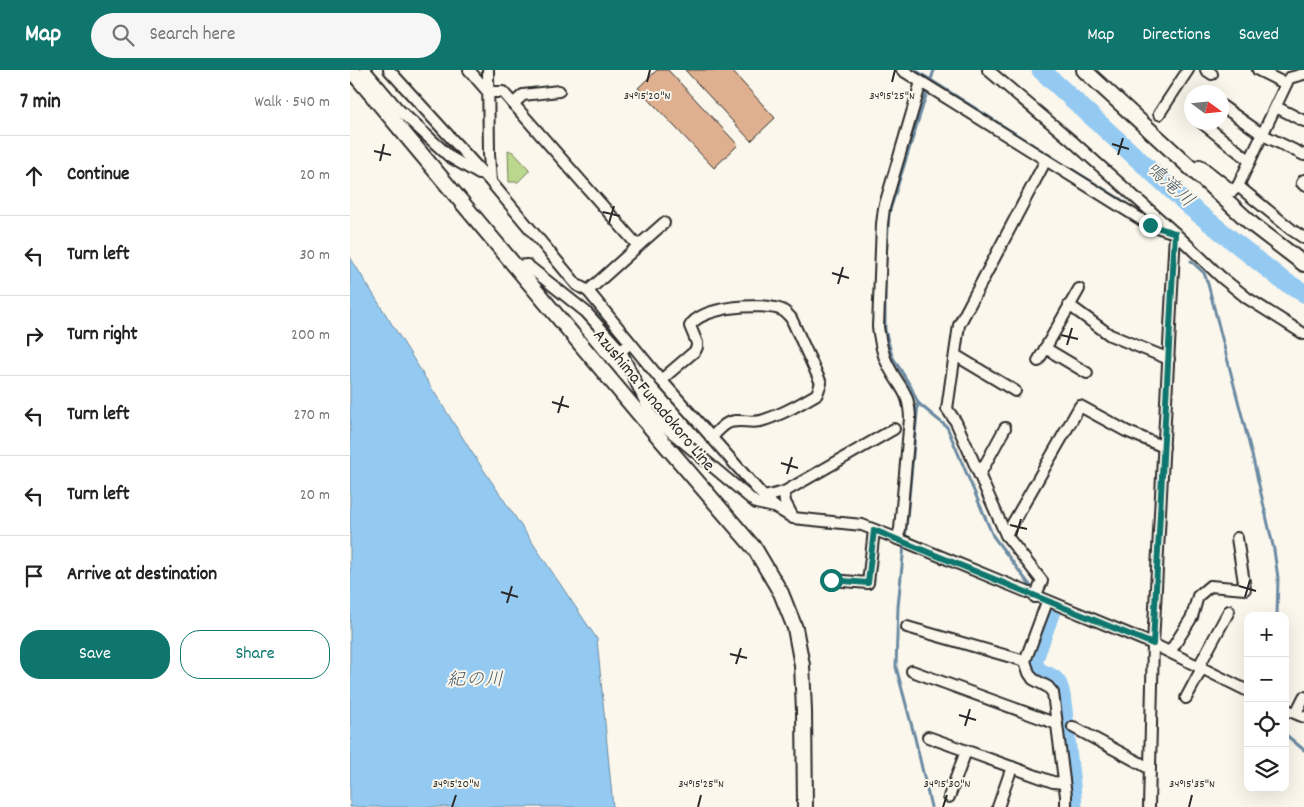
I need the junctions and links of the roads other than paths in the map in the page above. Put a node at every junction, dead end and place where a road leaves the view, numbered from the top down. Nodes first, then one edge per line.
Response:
1 (351, 70) edge
2 (365, 70) edge
3 (389, 70) edge
4 (470, 70) edge
5 (488, 70) edge
6 (902, 70) edge
7 (988, 70) edge
8 (1084, 70) edge
9 (1188, 70) edge
10 (1258, 70) edge
11 (1300, 73) edge
12 (1286, 84) junction
13 (926, 85) junction
14 (559, 91) dead end
15 (488, 92) junction
16 (513, 104) junction
17 (1276, 107) junction
18 (1229, 111) edge
19 (1159, 114) dead end
20 (1304, 122) edge
21 (1211, 130) edge
22 (1263, 135) junction
23 (1304, 156) edge
24 (1046, 160) junction
25 (1250, 161) junction
26 (1194, 171) junction
27 (1304, 180) edge
28 (490, 182) junction
29 (1304, 185) edge
30 (1238, 186) junction
31 (664, 223) dead end
32 (1175, 233) junction
33 (1304, 238) edge
34 (638, 246) junction
35 (1304, 264) edge
36 (516, 266) junction
37 (1079, 288) dead end
38 (588, 291) junction
39 (1069, 305) junction
40 (1304, 334) edge
41 (630, 344) junction
42 (1046, 348) junction
43 (621, 351) junction
44 (955, 355) junction
45 (1168, 359) junction
46 (1038, 361) dead end
47 (1087, 374) dead end
48 (661, 380) junction
49 (1014, 391) dead end
50 (649, 418) junction
51 (1006, 428) dead end
52 (894, 429) dead end
53 (711, 438) junction
54 (1164, 447) junction
55 (980, 474) junction
56 (784, 492) junction
57 (764, 497) junction
58 (775, 507) junction
59 (793, 518) junction
60 (874, 530) junction
61 (1006, 535) junction
62 (1237, 538) dead end
63 (899, 540) junction
64 (831, 580) dead end
65 (1035, 596) junction
66 (1047, 602) junction
67 (1230, 611) dead end
68 (907, 627) dead end
69 (1153, 644) junction
70 (1170, 652) junction
71 (1025, 661) junction
72 (1200, 667) junction
73 (912, 671) dead end
74 (1244, 689) edge
75 (1304, 697) edge
76 (1186, 698) dead end
77 (1300, 715) edge
78 (1057, 724) junction
79 (1073, 727) dead end
80 (928, 738) dead end
81 (966, 751) junction
82 (1012, 767) junction
83 (1149, 768) junction
84 (1064, 783) junction
85 (949, 798) dead end
86 (805, 807) edge
87 (998, 807) edge
88 (1066, 807) edge
89 (1149, 807) edge

1 - 36 main road, Azushima Funadokoro Line
2 - 28 street
3 - 28 street
4 - 15 street
5 - 15 street
6 - 13 street
7 - 32 street
8 - 26 main road
9 - 19 street
10 - 12 street
11 - 12 street
12 - 17 street
13 - 24 street
13 - 63 street
14 - 16 street
15 - 16 street
15 - 28 street
16 - 34 street
17 - 20 street
17 - 22 street
18 - 22 street
21 - 25 street
22 - 23 street
22 - 25 street
24 - 32 street
24 - 44 street
25 - 30 street
26 - 30 street
26 - 35 main road
27 - 29 street
28 - 38 street
30 - 33 street
31 - 34 street
32 - 40 street
32 - 45 street
34 - 38 street
36 - 43 street
36 - 50 main road, Azushima Funadokoro Line
37 - 39 street
38 - 41 street
39 - 42 street
39 - 45 street
41 - 43 street
41 - 48 street
42 - 46 street
42 - 47 street
43 - 50 street
44 - 49 street
44 - 55 street
45 - 54 street
48 - 53 street
48 - 53 street
50 - 58 street
50 - 86 main road, Azushima Funadokoro Line
51 - 55 street
52 - 56 street
53 - 57 street
54 - 61 street
54 - 69 street
55 - 61 street
56 - 57 street
56 - 59 street
57 - 58 street
58 - 59 street
59 - 60 street
60 - 63 street
60 - 64 street
61 - 65 street
62 - 70 street
63 - 65 street
65 - 66 street
66 - 69 street
66 - 71 street
67 - 72 street
68 - 71 street
69 - 70 street
69 - 83 street
70 - 72 street
71 - 78 street
72 - 74 street
72 - 76 street
73 - 78 street
75 - 77 street
78 - 84 street
79 - 83 street
80 - 81 street
81 - 82 street
81 - 85 street
82 - 84 street
82 - 87 street
83 - 89 street
84 - 88 street

